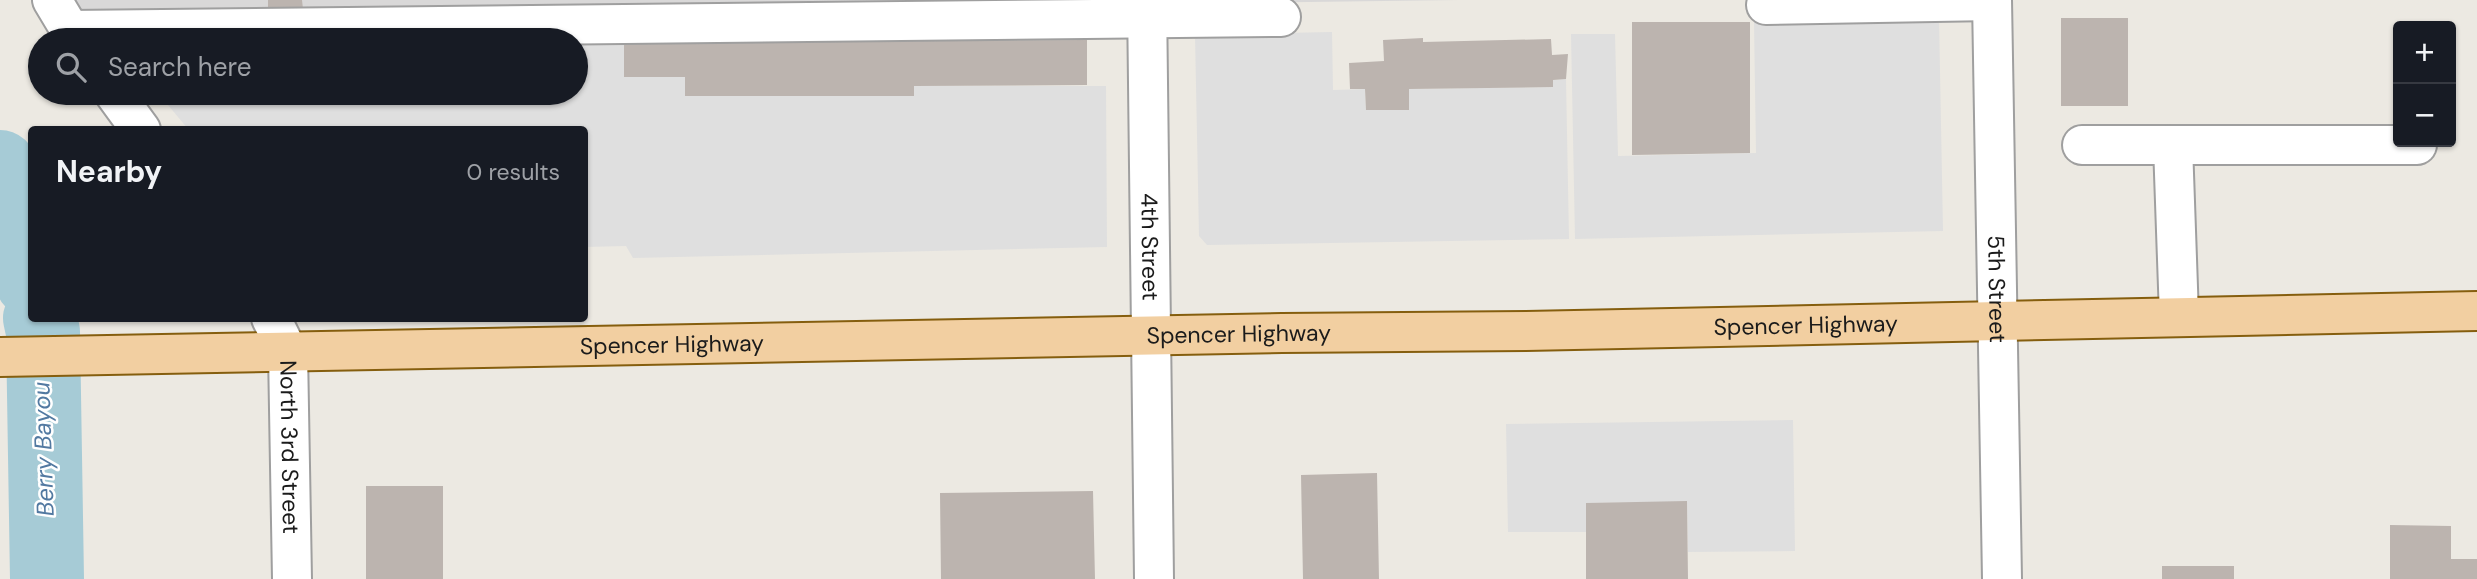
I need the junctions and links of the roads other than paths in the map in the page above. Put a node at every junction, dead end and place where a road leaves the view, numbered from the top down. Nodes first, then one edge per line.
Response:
1 (1992, 0) edge
2 (1766, 5) dead end
3 (1147, 9) edge
4 (1281, 17) dead end
5 (66, 23) edge
6 (123, 105) edge
7 (138, 126) edge
8 (2082, 145) dead end
9 (2174, 145) junction
10 (2393, 145) edge
11 (2477, 311) edge
12 (2179, 316) junction
13 (1997, 319) junction
14 (273, 322) edge
15 (1150, 335) junction
16 (288, 352) junction
17 (0, 357) edge
18 (292, 579) edge
19 (1154, 579) edge
20 (2002, 579) edge

1 - 2 street
1 - 13 street, 5th Street
3 - 4 street
3 - 5 street
3 - 15 street, 4th Street
6 - 7 street
8 - 9 street
9 - 10 street
9 - 12 street
11 - 12 main road, Spencer Highway
12 - 13 main road, Spencer Highway
13 - 15 main road, Spencer Highway
13 - 20 street, 5th Street
14 - 16 street, North 3rd Street
15 - 16 main road, Spencer Highway
15 - 19 street, 4th Street
16 - 17 main road, Spencer Highway
16 - 18 street, North 3rd Street

